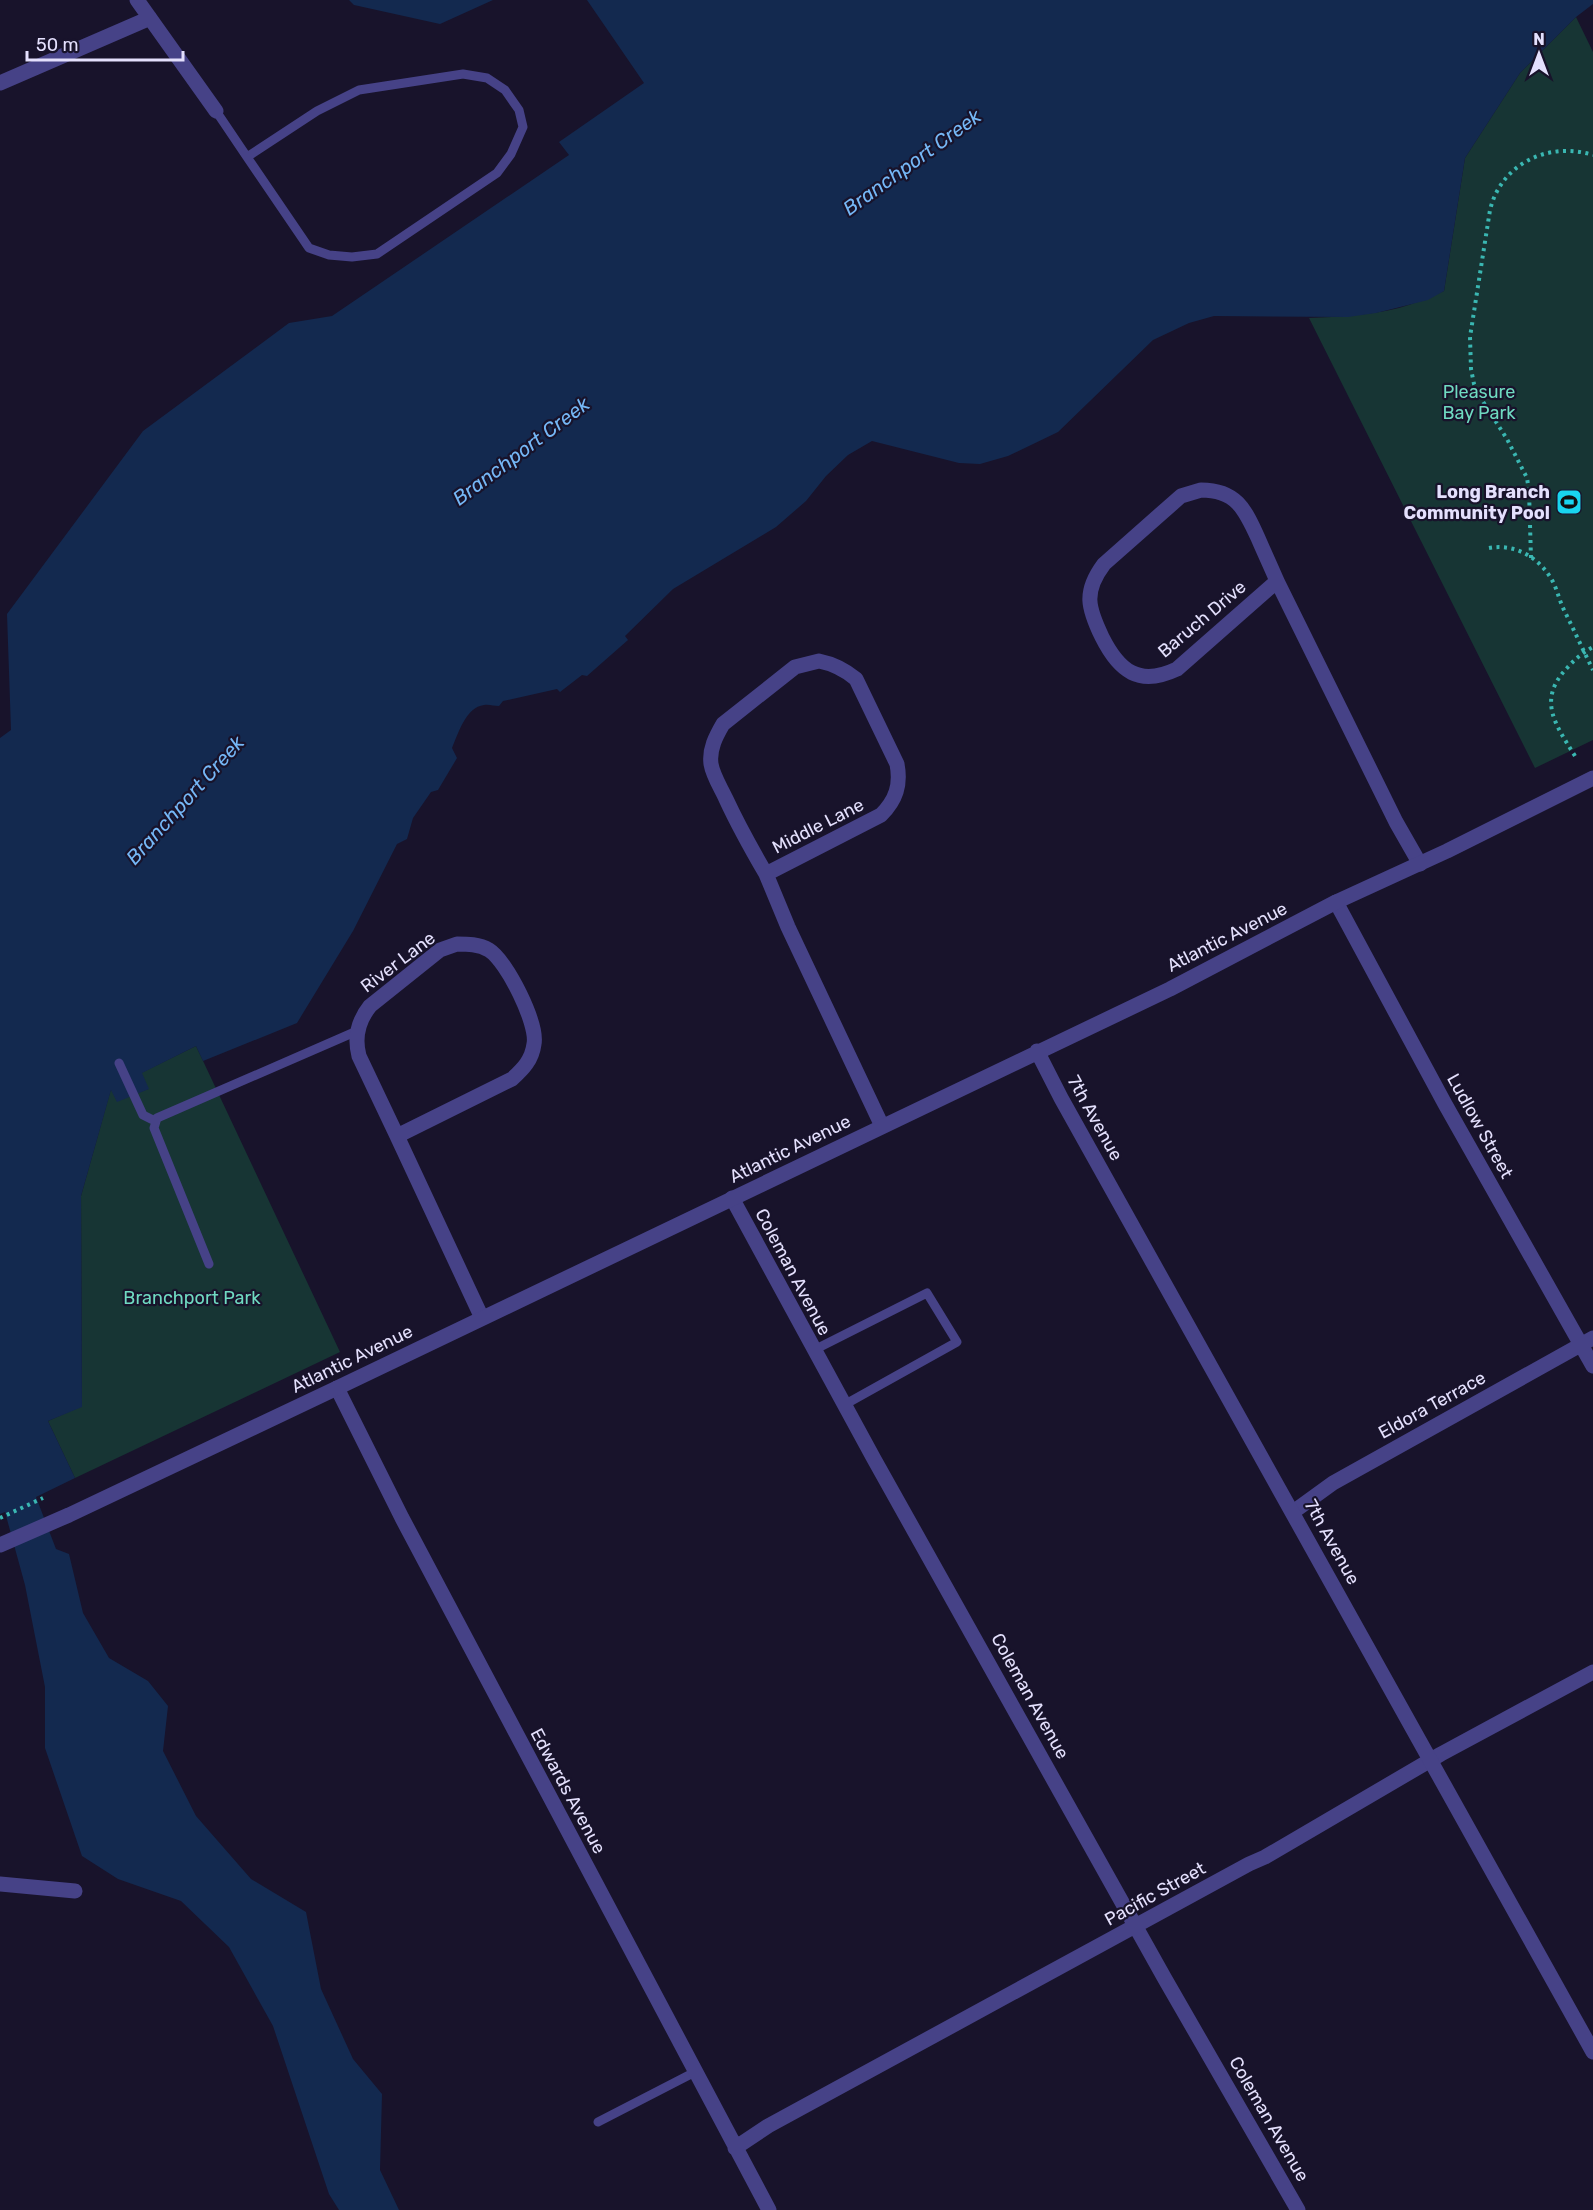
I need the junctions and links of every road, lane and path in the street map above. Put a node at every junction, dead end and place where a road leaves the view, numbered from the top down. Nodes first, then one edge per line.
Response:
1 (137, 0) edge
2 (150, 18) junction
3 (0, 83) edge
4 (216, 111) joint
5 (1593, 155) edge
6 (247, 157) junction
7 (1489, 548) dead end
8 (1531, 558) junction
9 (1277, 581) junction
10 (1593, 648) edge
11 (1584, 652) junction
12 (1593, 670) edge
13 (1575, 756) dead end
14 (1593, 779) edge
15 (1420, 864) junction
16 (766, 874) junction
17 (1336, 903) junction
18 (357, 1031) junction
19 (1038, 1051) junction
20 (119, 1063) dead end
21 (155, 1121) junction
22 (882, 1126) junction
23 (397, 1136) junction
24 (732, 1198) junction
25 (209, 1264) dead end
26 (482, 1318) junction
27 (1587, 1342) edge
28 (814, 1350) junction
29 (1593, 1366) edge
30 (337, 1388) junction
31 (844, 1405) junction
32 (43, 1498) dead end
33 (1293, 1512) junction
34 (0, 1518) edge
35 (2, 1544) edge
36 (1593, 1672) edge
37 (1430, 1761) junction
38 (0, 1884) edge
39 (75, 1891) dead end
40 (1137, 1926) junction
41 (1593, 2052) edge
42 (695, 2072) junction
43 (598, 2122) dead end
44 (735, 2148) junction
45 (769, 2210) edge
46 (1298, 2210) edge

1 - 2 street
2 - 3 street
2 - 4 street
4 - 6 lane
5 - 8 path
6 - 6 lane
7 - 8 path
8 - 11 path
9 - 9 street, Baruch Drive
9 - 15 street, Baruch Drive
10 - 11 path
11 - 12 path
11 - 13 path
14 - 15 street, Atlantic Avenue
15 - 17 street, Atlantic Avenue
16 - 16 street, Middle Lane
16 - 22 street, Middle Lane
17 - 19 street, Atlantic Avenue
17 - 27 street, Ludlow Street
18 - 21 lane
18 - 23 street
18 - 23 street, River Lane
19 - 22 street, Atlantic Avenue
19 - 33 street, 7th Avenue
20 - 21 lane
21 - 25 lane
22 - 24 street, Atlantic Avenue
23 - 26 street
24 - 26 street, Atlantic Avenue
24 - 28 street, Coleman Avenue
26 - 30 street, Atlantic Avenue
27 - 29 street, Ludlow Street
27 - 33 street, Eldora Terrace
28 - 31 street, Coleman Avenue
28 - 31 lane
30 - 35 street, Atlantic Avenue
30 - 42 street, Edwards Avenue
31 - 40 street, Coleman Avenue
32 - 34 path
33 - 37 street, 7th Avenue
36 - 37 street, Pacific Street
37 - 40 street, Pacific Street
37 - 41 street, 7th Avenue
38 - 39 street
40 - 44 street, Pacific Street
40 - 46 street, Coleman Avenue
42 - 43 lane
42 - 44 street, Edwards Avenue
44 - 45 street, Edwards Avenue

